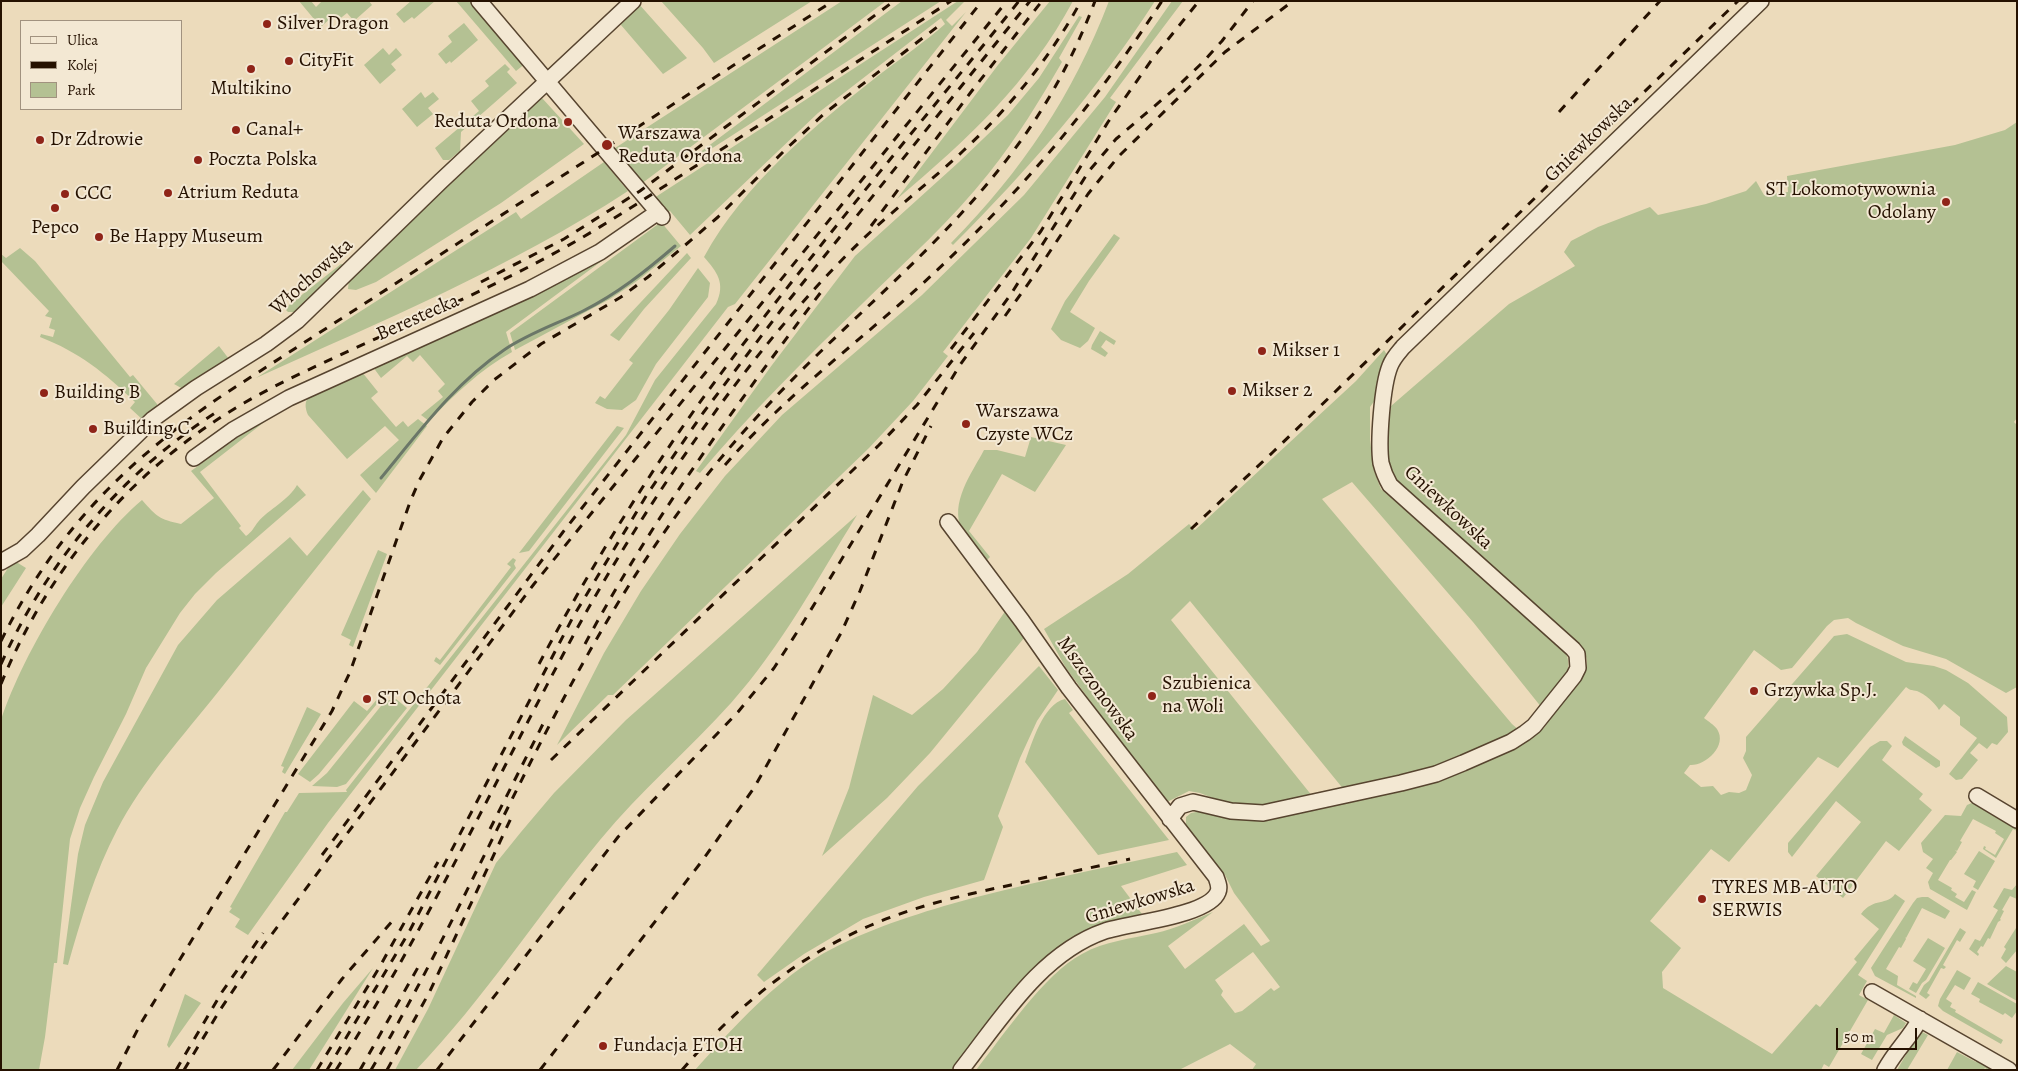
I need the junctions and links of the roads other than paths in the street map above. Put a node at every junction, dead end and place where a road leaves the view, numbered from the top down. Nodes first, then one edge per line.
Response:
1 (479, 1) edge
2 (633, 1) edge
3 (1761, 1) edge
4 (547, 83) junction
5 (194, 458) dead end
6 (948, 522) dead end
7 (1, 562) edge
8 (1977, 796) dead end
9 (1170, 819) junction
10 (2017, 820) edge
11 (1216, 877) joint
12 (1872, 992) dead end
13 (1920, 1019) junction
14 (961, 1070) edge
15 (1885, 1070) edge
16 (2009, 1070) edge

1 - 4 street
2 - 4 street, Włochowska
3 - 9 street, Gniewkowska
4 - 5 street, Berestecka
4 - 7 street, Włochowska
6 - 9 street, Mszczonowska
8 - 10 street
9 - 11 street, Mszczonowska
11 - 14 street, Gniewkowska
12 - 13 street
13 - 15 street
13 - 16 street

